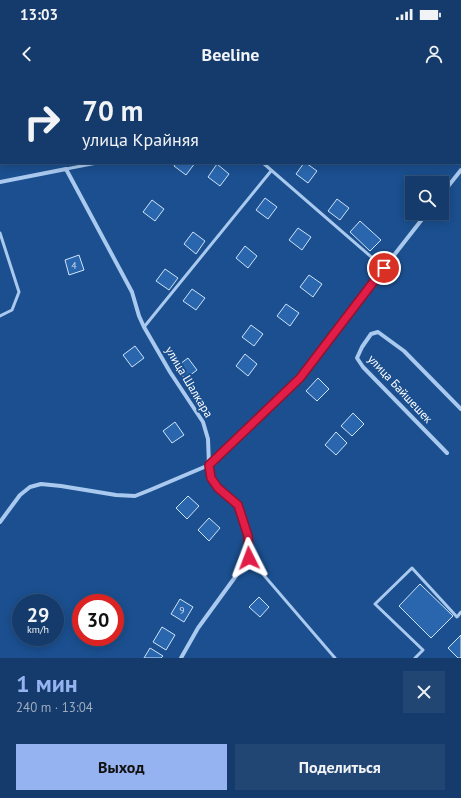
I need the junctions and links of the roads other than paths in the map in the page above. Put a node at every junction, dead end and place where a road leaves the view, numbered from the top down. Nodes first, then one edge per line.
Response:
1 (91, 164) edge
2 (264, 164) edge
3 (66, 168) junction
4 (461, 170) edge
5 (271, 171) junction
6 (0, 182) edge
7 (449, 185) edge
8 (422, 220) edge
9 (0, 233) edge
10 (384, 268) junction
11 (0, 316) edge
12 (144, 327) junction
13 (461, 409) edge
14 (447, 453) dead end
15 (209, 465) junction
16 (0, 522) edge
17 (249, 558) junction
18 (461, 612) edge
19 (180, 658) edge
20 (335, 658) edge
21 (415, 658) edge

1 - 3 lane
2 - 5 lane
3 - 6 street
3 - 12 street, улица Шалкара
4 - 7 street
5 - 10 lane
5 - 12 lane
8 - 10 street
9 - 11 lane
10 - 15 street
12 - 15 street, улица Шалкара
13 - 14 street, улица Байшешек
15 - 16 street
15 - 17 street, улица Шалкара
17 - 19 street
17 - 20 lane
18 - 21 lane

